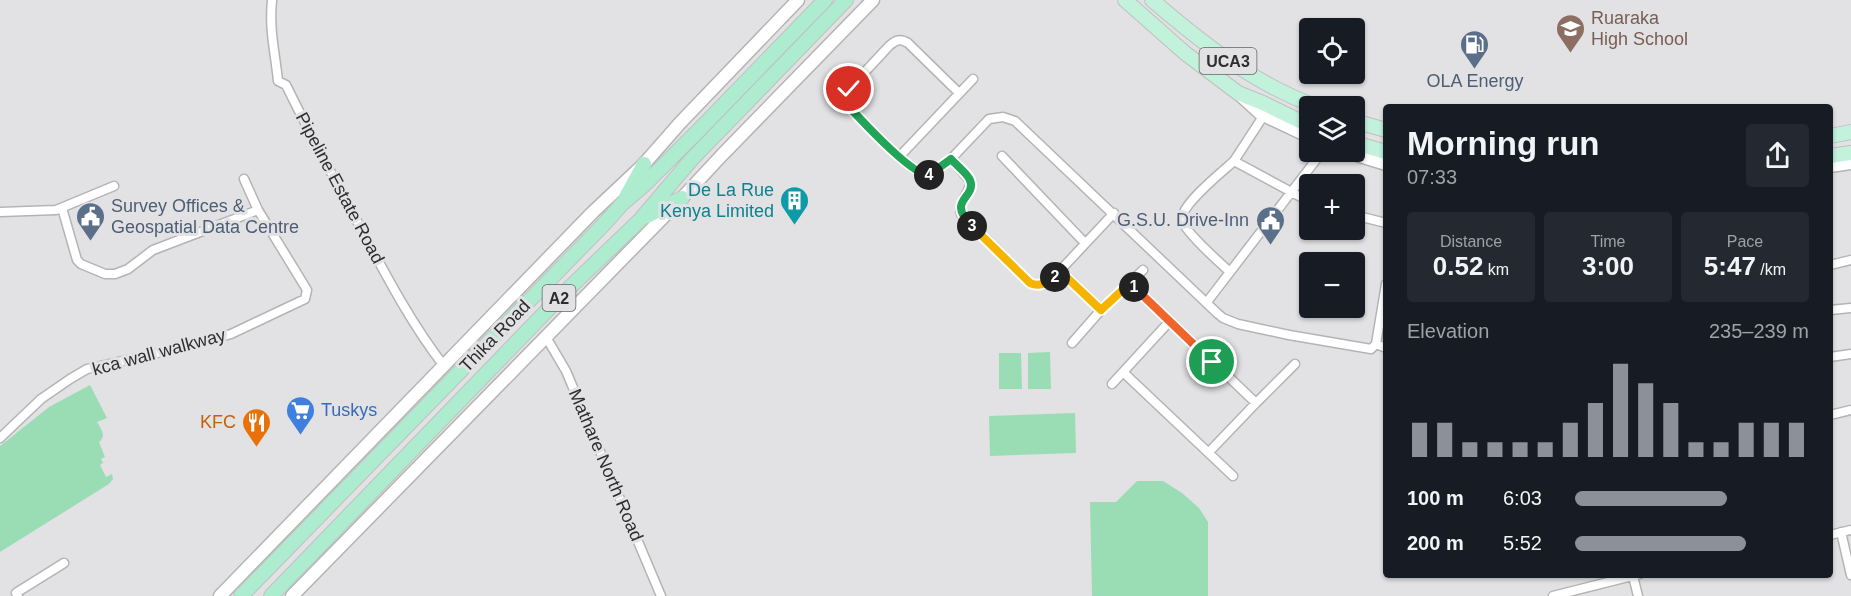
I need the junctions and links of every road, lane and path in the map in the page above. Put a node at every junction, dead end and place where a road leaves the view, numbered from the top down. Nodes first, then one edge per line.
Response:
1 (272, 0) edge
2 (798, 0) edge
3 (825, 0) edge
4 (846, 0) edge
5 (873, 0) edge
6 (1125, 0) edge
7 (1152, 0) edge
8 (973, 79) dead end
9 (959, 93) junction
10 (1238, 93) junction
11 (1299, 100) edge
12 (1264, 115) junction
13 (1299, 121) edge
14 (1365, 124) edge
15 (1383, 129) edge
16 (1299, 132) edge
17 (1851, 132) edge
18 (1833, 136) edge
19 (1833, 137) edge
20 (1851, 137) edge
21 (1365, 146) edge
22 (1383, 151) edge
23 (1851, 153) edge
24 (1002, 156) dead end
25 (1833, 156) edge
26 (899, 157) junction
27 (1365, 158) edge
28 (951, 159) junction
29 (1234, 161) junction
30 (1314, 162) edge
31 (1383, 163) edge
32 (1851, 163) edge
33 (644, 164) junction
34 (1833, 166) edge
35 (244, 179) dead end
36 (114, 186) dead end
37 (1291, 193) junction
38 (1299, 197) edge
39 (682, 198) junction
40 (622, 204) junction
41 (62, 208) junction
42 (258, 210) junction
43 (0, 212) edge
44 (1114, 213) junction
45 (1365, 218) edge
46 (640, 220) junction
47 (1383, 222) edge
48 (1085, 243) junction
49 (1851, 260) edge
50 (1833, 264) edge
51 (1143, 270) dead end
52 (1061, 272) junction
53 (1230, 272) junction
54 (1130, 283) junction
55 (1207, 302) junction
56 (1383, 302) edge
57 (1851, 308) edge
58 (1101, 310) junction
59 (1833, 310) edge
60 (1169, 321) junction
61 (546, 337) junction
62 (1072, 343) dead end
63 (1376, 344) junction
64 (1383, 347) edge
65 (1851, 354) edge
66 (1833, 357) edge
67 (1295, 364) dead end
68 (444, 366) junction
69 (1123, 372) junction
70 (1112, 384) dead end
71 (1256, 403) junction
72 (1851, 410) edge
73 (1833, 414) edge
74 (0, 438) edge
75 (1209, 452) junction
76 (1233, 476) dead end
77 (1851, 530) edge
78 (1841, 532) junction
79 (1833, 533) edge
80 (64, 563) dead end
81 (1851, 575) edge
82 (1625, 578) edge
83 (1637, 578) edge
84 (15, 595) edge
85 (220, 596) edge
86 (241, 596) edge
87 (272, 596) edge
88 (292, 596) edge
89 (661, 596) edge
90 (1553, 596) edge
91 (1638, 596) edge

1 - 68 street, Pipeline Estate Road
2 - 33 main road, Thika Road
3 - 40 highway, Thika Road / A2
4 - 46 highway, Thika Road / A2
5 - 39 main road, Thika Road
6 - 10 main road, UCA3
7 - 11 main road, UCA3
8 - 9 street
9 - 26 street
9 - 26 street
10 - 12 main road, UCA3
10 - 13 main road, UCA3
12 - 16 main road, UCA3
12 - 29 street
14 - 15 main road
17 - 18 main road
19 - 20 main road
21 - 22 main road
23 - 25 main road
24 - 48 street
26 - 28 street
27 - 31 main road
28 - 44 street
28 - 52 street
29 - 37 street
29 - 53 street
30 - 37 street
32 - 34 main road
33 - 40 highway
33 - 68 main road, Thika Road
35 - 42 street, kca wall walkway
36 - 41 street
37 - 38 street
37 - 53 street
39 - 46 highway
39 - 61 main road, Thika Road
40 - 86 highway, Thika Road / A2
41 - 42 street
41 - 43 street
42 - 74 street, kca wall walkway
44 - 48 street
44 - 55 street
45 - 47 street
46 - 87 highway, Thika Road / A2
48 - 52 street
49 - 50 street
51 - 54 street
52 - 58 street
53 - 55 street
54 - 58 street
54 - 60 street
55 - 63 street
56 - 63 street
57 - 59 street
58 - 62 street
60 - 69 street
60 - 71 street
61 - 88 main road, Thika Road
61 - 89 street, Mathare North Road
63 - 64 street
65 - 66 street
67 - 71 street
68 - 85 main road, Thika Road
69 - 70 street
69 - 75 street
71 - 75 street
72 - 73 street
75 - 76 street
77 - 78 street
78 - 79 street
78 - 81 street
80 - 84 street
82 - 90 street
83 - 91 street

